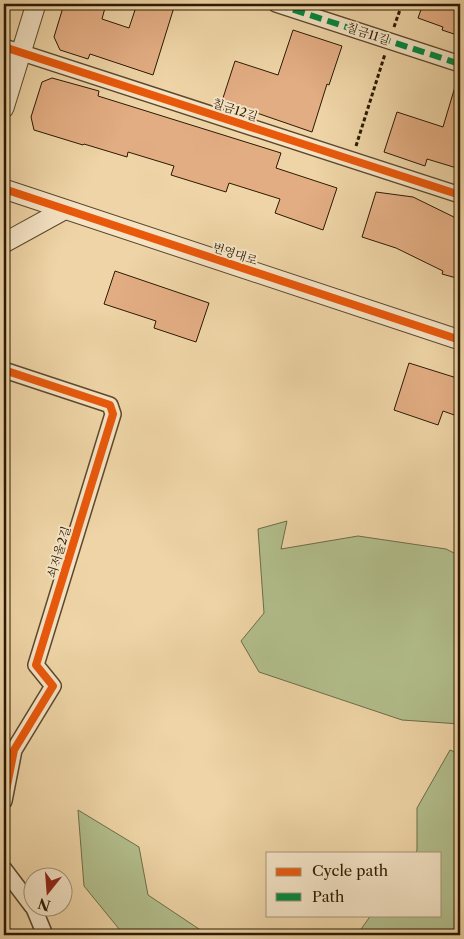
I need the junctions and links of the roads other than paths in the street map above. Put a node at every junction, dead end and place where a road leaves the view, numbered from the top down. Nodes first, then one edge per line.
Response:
1 (36, 4) edge
2 (276, 4) edge
3 (12, 49) edge
4 (460, 64) edge
5 (4, 108) edge
6 (4, 189) edge
7 (460, 195) edge
8 (64, 210) junction
9 (4, 243) edge
10 (460, 340) edge
11 (4, 370) edge
12 (4, 801) edge
13 (4, 869) edge
14 (22, 892) edge
15 (37, 916) edge
16 (45, 935) edge

1 - 3 street
2 - 4 street, 칠금11길
3 - 5 street
3 - 7 street, 칠금12길
6 - 8 street, 번영대로
8 - 9 street
8 - 10 street, 번영대로
11 - 12 street, 쇠저울2길
13 - 14 street
15 - 16 street

